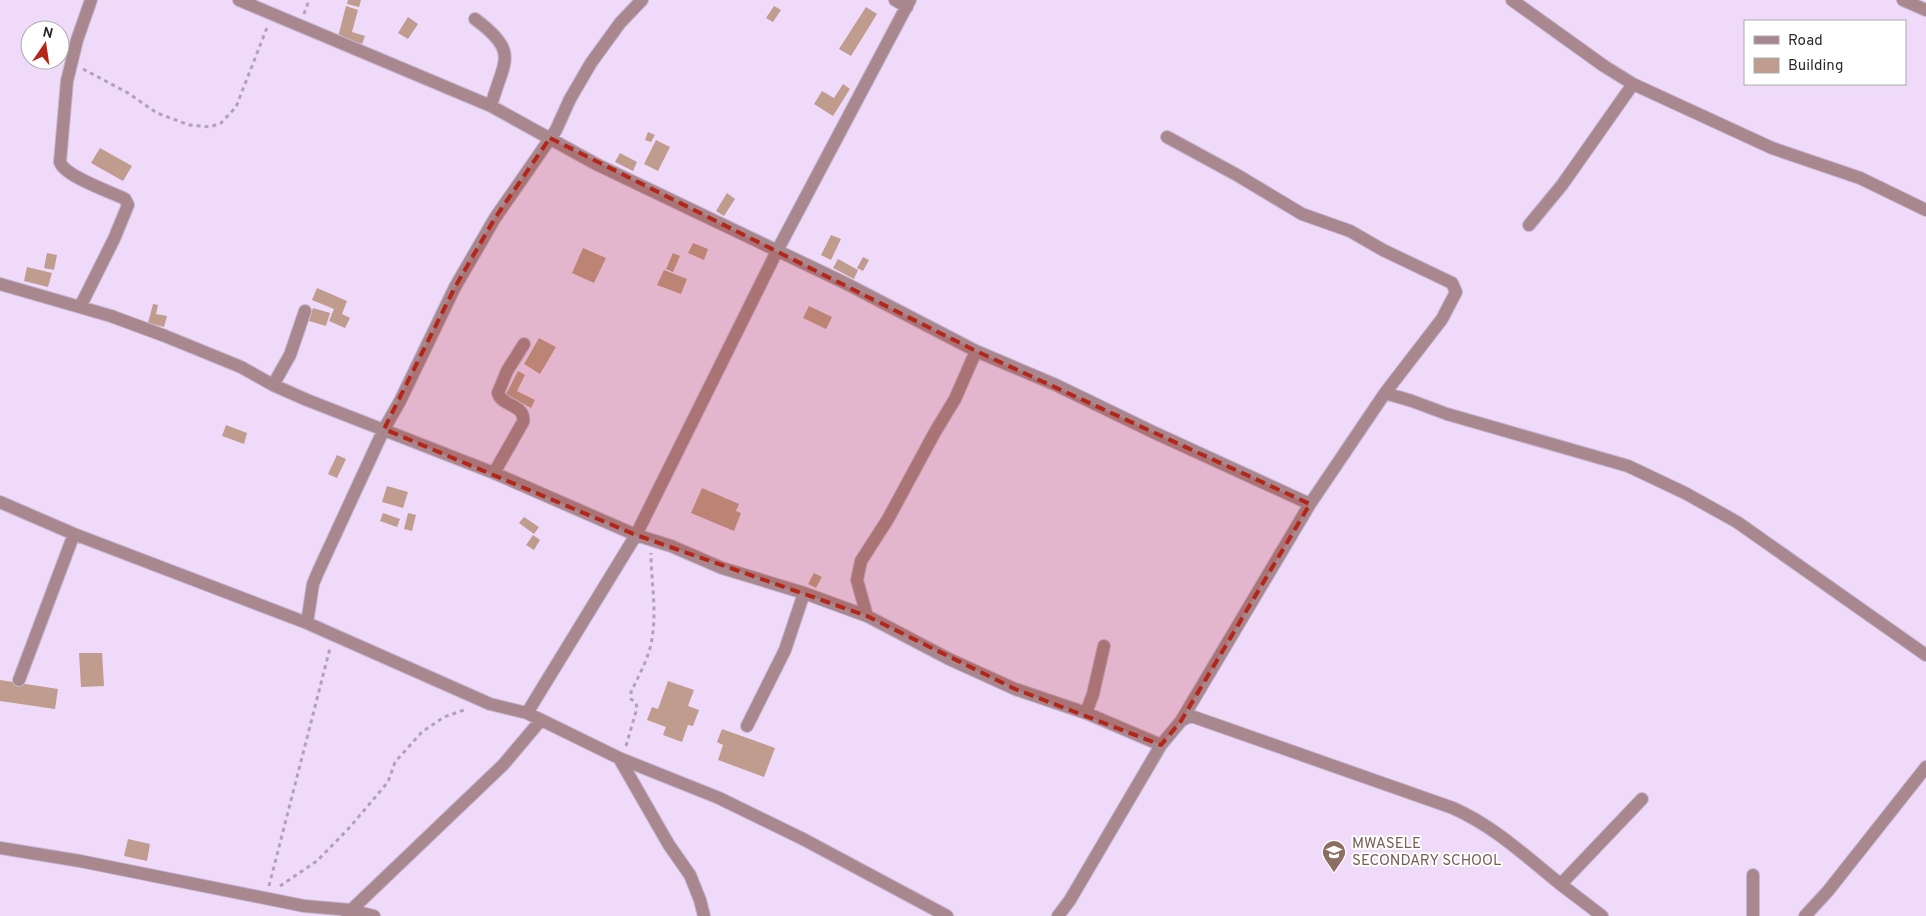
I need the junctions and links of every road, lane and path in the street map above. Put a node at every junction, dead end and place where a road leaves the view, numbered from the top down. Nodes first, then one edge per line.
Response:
1 (91, 0) edge
2 (239, 0) edge
3 (642, 0) edge
4 (895, 0) edge
5 (1512, 0) edge
6 (1903, 0) edge
7 (909, 3) edge
8 (1926, 10) edge
9 (272, 15) junction
10 (475, 20) dead end
11 (72, 61) junction
12 (1633, 84) junction
13 (491, 106) junction
14 (1167, 137) dead end
15 (550, 138) junction
16 (1926, 210) edge
17 (1529, 225) dead end
18 (777, 251) junction
19 (0, 284) edge
20 (80, 307) junction
21 (305, 311) dead end
22 (524, 344) dead end
23 (976, 351) junction
24 (274, 385) junction
25 (1385, 394) junction
26 (384, 429) junction
27 (494, 473) junction
28 (0, 502) edge
29 (1310, 504) junction
30 (74, 534) junction
31 (636, 535) junction
32 (652, 540) junction
33 (804, 593) junction
34 (867, 616) junction
35 (307, 624) junction
36 (333, 635) junction
37 (1104, 646) dead end
38 (1926, 655) edge
39 (19, 680) dead end
40 (490, 704) junction
41 (527, 713) junction
42 (1086, 713) junction
43 (541, 720) junction
44 (1181, 720) junction
45 (747, 726) dead end
46 (1162, 745) junction
47 (621, 759) junction
48 (1926, 767) edge
49 (1642, 798) dead end
50 (0, 848) edge
51 (1753, 875) dead end
52 (1561, 884) junction
53 (266, 897) junction
54 (348, 913) edge
55 (374, 916) edge
56 (704, 916) edge
57 (947, 916) edge
58 (1058, 916) edge
59 (1602, 916) edge
60 (1753, 916) edge
61 (1805, 916) edge

1 - 11 street
2 - 9 street
3 - 15 street
4 - 7 street
5 - 12 street
6 - 8 street
7 - 18 street
9 - 11 path
9 - 13 street
10 - 13 street
11 - 20 street
12 - 16 street
12 - 17 street
13 - 15 street
14 - 25 street
15 - 18 street
15 - 26 street
18 - 23 street
18 - 31 street
19 - 20 street
20 - 24 street
21 - 24 street
22 - 27 street
23 - 29 street
23 - 34 street
24 - 26 street
25 - 29 street
25 - 38 street
26 - 27 street
26 - 35 street
27 - 31 street
28 - 30 street
29 - 44 street
30 - 35 street
30 - 39 street
31 - 32 street
31 - 41 street
32 - 33 street
32 - 47 path
33 - 34 street
33 - 45 street
34 - 42 street
35 - 36 street
36 - 40 street
36 - 53 path
37 - 42 street
40 - 41 street
40 - 53 path
41 - 43 street
42 - 46 street
43 - 47 street
43 - 54 street
44 - 46 street
44 - 52 street
46 - 58 street
47 - 56 street
47 - 57 street
48 - 61 street
49 - 52 street
50 - 53 street
51 - 60 street
52 - 59 street
53 - 54 street
54 - 55 street

